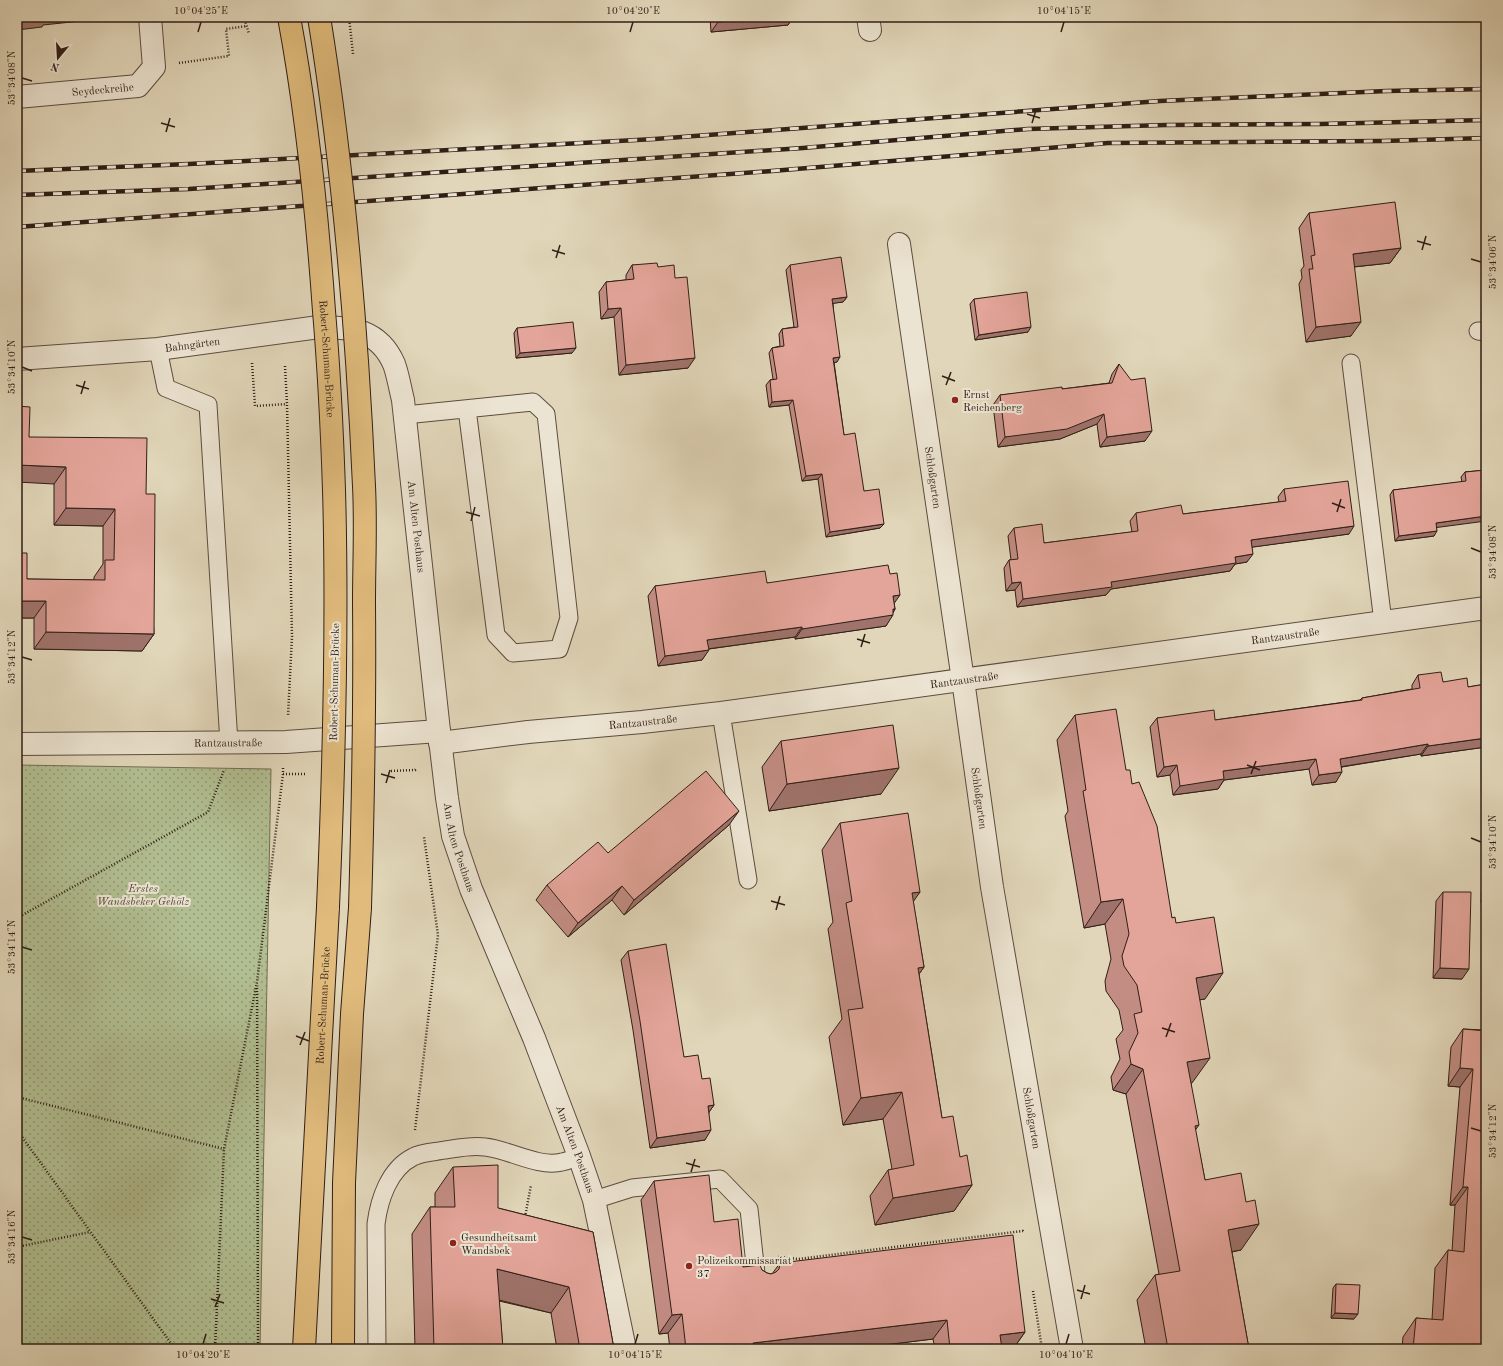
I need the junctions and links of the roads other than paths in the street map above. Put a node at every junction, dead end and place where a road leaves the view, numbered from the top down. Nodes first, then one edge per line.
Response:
1 (150, 17) edge
2 (289, 17) edge
3 (319, 17) edge
4 (17, 96) edge
5 (899, 244) dead end
6 (367, 333) joint
7 (158, 349) junction
8 (17, 359) edge
9 (1351, 363) dead end
10 (467, 409) junction
11 (405, 415) junction
12 (1486, 608) edge
13 (1383, 622) junction
14 (963, 680) junction
15 (721, 713) junction
16 (440, 737) junction
17 (231, 743) junction
18 (17, 744) edge
19 (748, 880) dead end
20 (579, 1156) junction
21 (594, 1200) junction
22 (757, 1282) edge
23 (304, 1349) edge
24 (343, 1349) edge
25 (377, 1349) edge
26 (625, 1349) edge
27 (1072, 1349) edge

1 - 4 street, Seydeckreihe
2 - 23 main road, Robert-Schuman-Brücke, bridge
3 - 24 main road, bridge
5 - 14 street, Schloßgarten
6 - 7 street, Bahngärten
6 - 11 street, Am Alten Posthaus
7 - 8 street, Bahngärten
7 - 17 lane
9 - 13 lane
10 - 10 lane
10 - 11 lane
11 - 16 street, Am Alten Posthaus
12 - 13 street, Rantzaustraße
13 - 14 street, Rantzaustraße
14 - 15 street, Rantzaustraße
14 - 27 street, Schloßgarten
15 - 16 street, Rantzaustraße
15 - 19 lane
16 - 17 street, Rantzaustraße
16 - 20 street, Am Alten Posthaus
17 - 18 street, Rantzaustraße
20 - 21 street, Am Alten Posthaus
20 - 25 lane
21 - 22 lane
21 - 26 street, Am Alten Posthaus

